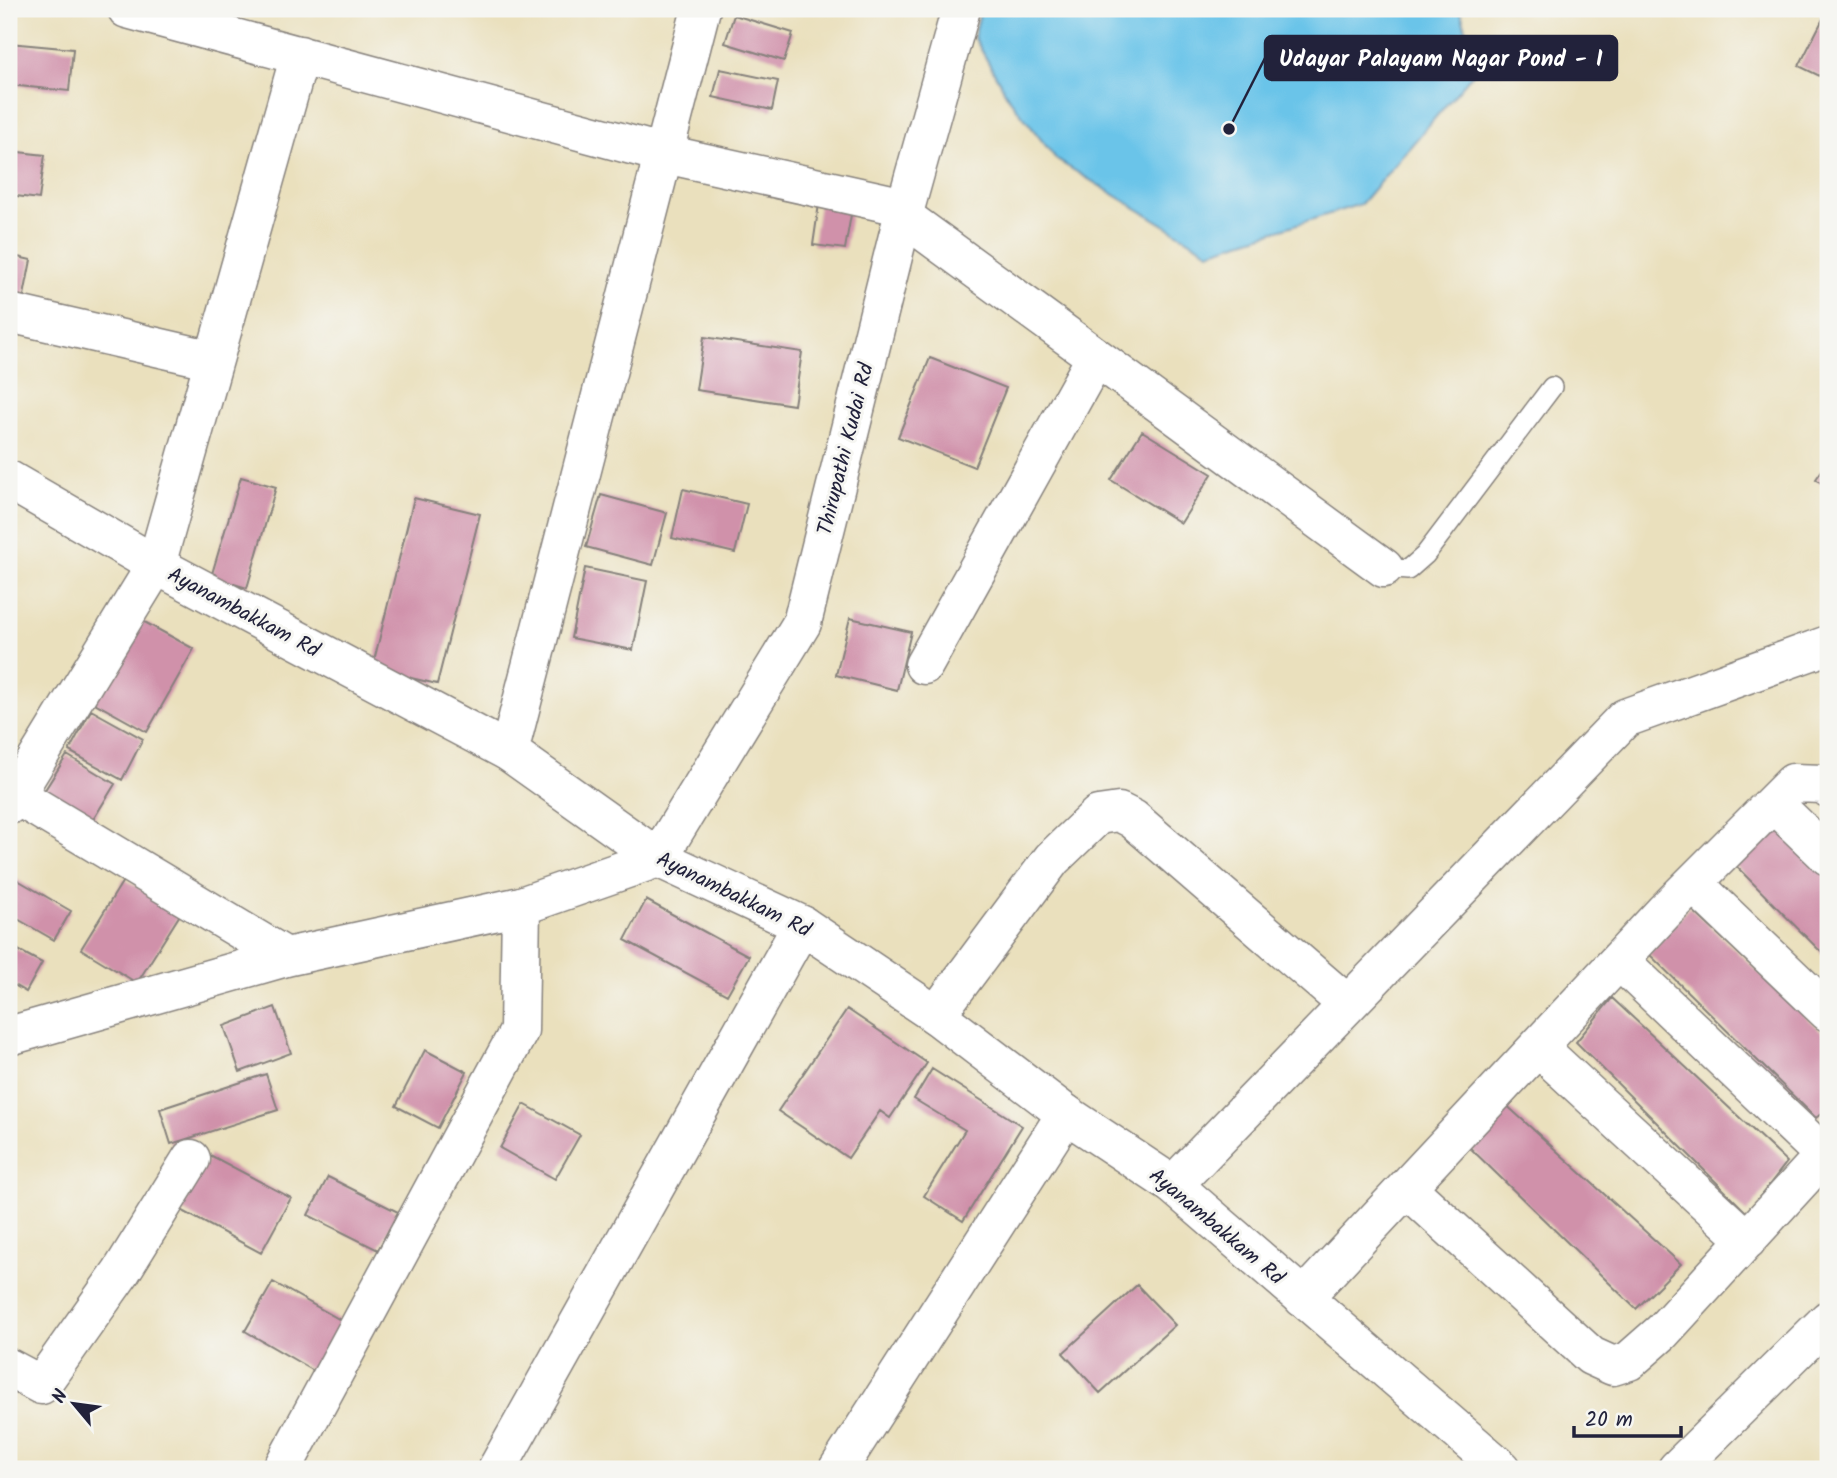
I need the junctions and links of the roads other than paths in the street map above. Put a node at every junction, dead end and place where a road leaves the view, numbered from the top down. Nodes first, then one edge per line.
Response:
1 (127, 9) edge
2 (701, 9) edge
3 (961, 9) edge
4 (300, 55) junction
5 (665, 154) junction
6 (904, 211) junction
7 (9, 313) edge
8 (1096, 358) junction
9 (214, 360) junction
10 (1552, 387) dead end
11 (9, 480) edge
12 (156, 565) junction
13 (1384, 568) joint
14 (1828, 645) edge
15 (924, 666) dead end
16 (509, 752) junction
17 (1828, 788) edge
18 (11, 797) edge
19 (1773, 803) junction
20 (1828, 856) edge
21 (657, 858) junction
22 (1693, 883) junction
23 (521, 906) junction
24 (802, 925) junction
25 (286, 957) junction
26 (1619, 960) junction
27 (1347, 1004) junction
28 (1828, 1012) edge
29 (936, 1015) junction
30 (9, 1036) edge
31 (1538, 1047) junction
32 (1066, 1114) junction
33 (1826, 1153) edge
34 (191, 1159) dead end
35 (1173, 1185) junction
36 (1407, 1188) junction
37 (1747, 1240) junction
38 (1303, 1298) junction
39 (1828, 1320) edge
40 (9, 1368) edge
41 (282, 1469) edge
42 (498, 1469) edge
43 (838, 1469) edge
44 (1502, 1469) edge
45 (1677, 1469) edge

1 - 4 street
2 - 5 street
3 - 6 street, Thirupathi Kudai Rd
4 - 5 street
4 - 9 street
5 - 6 street
5 - 16 street
6 - 8 street
6 - 21 street, Thirupathi Kudai Rd
7 - 9 street
8 - 13 street
8 - 15 street
9 - 12 street
10 - 13 lane
11 - 12 street, Ayanambakkam Rd
12 - 16 street, Ayanambakkam Rd
12 - 18 street
14 - 27 street
16 - 21 street, Ayanambakkam Rd
17 - 19 street
18 - 25 street
19 - 20 street
19 - 22 street
21 - 23 street
21 - 24 street, Ayanambakkam Rd
22 - 26 street
22 - 28 street
23 - 25 street
23 - 41 street
24 - 29 street, Ayanambakkam Rd
24 - 42 street
25 - 30 street
26 - 31 street
26 - 33 street
27 - 29 street
27 - 35 street
29 - 32 street, Ayanambakkam Rd
31 - 36 street
31 - 37 street
32 - 35 street, Ayanambakkam Rd
32 - 43 street
33 - 37 street
34 - 40 street
35 - 38 street, Ayanambakkam Rd
36 - 37 street
36 - 38 street
38 - 44 street, Ayanambakkam Rd
39 - 45 street

